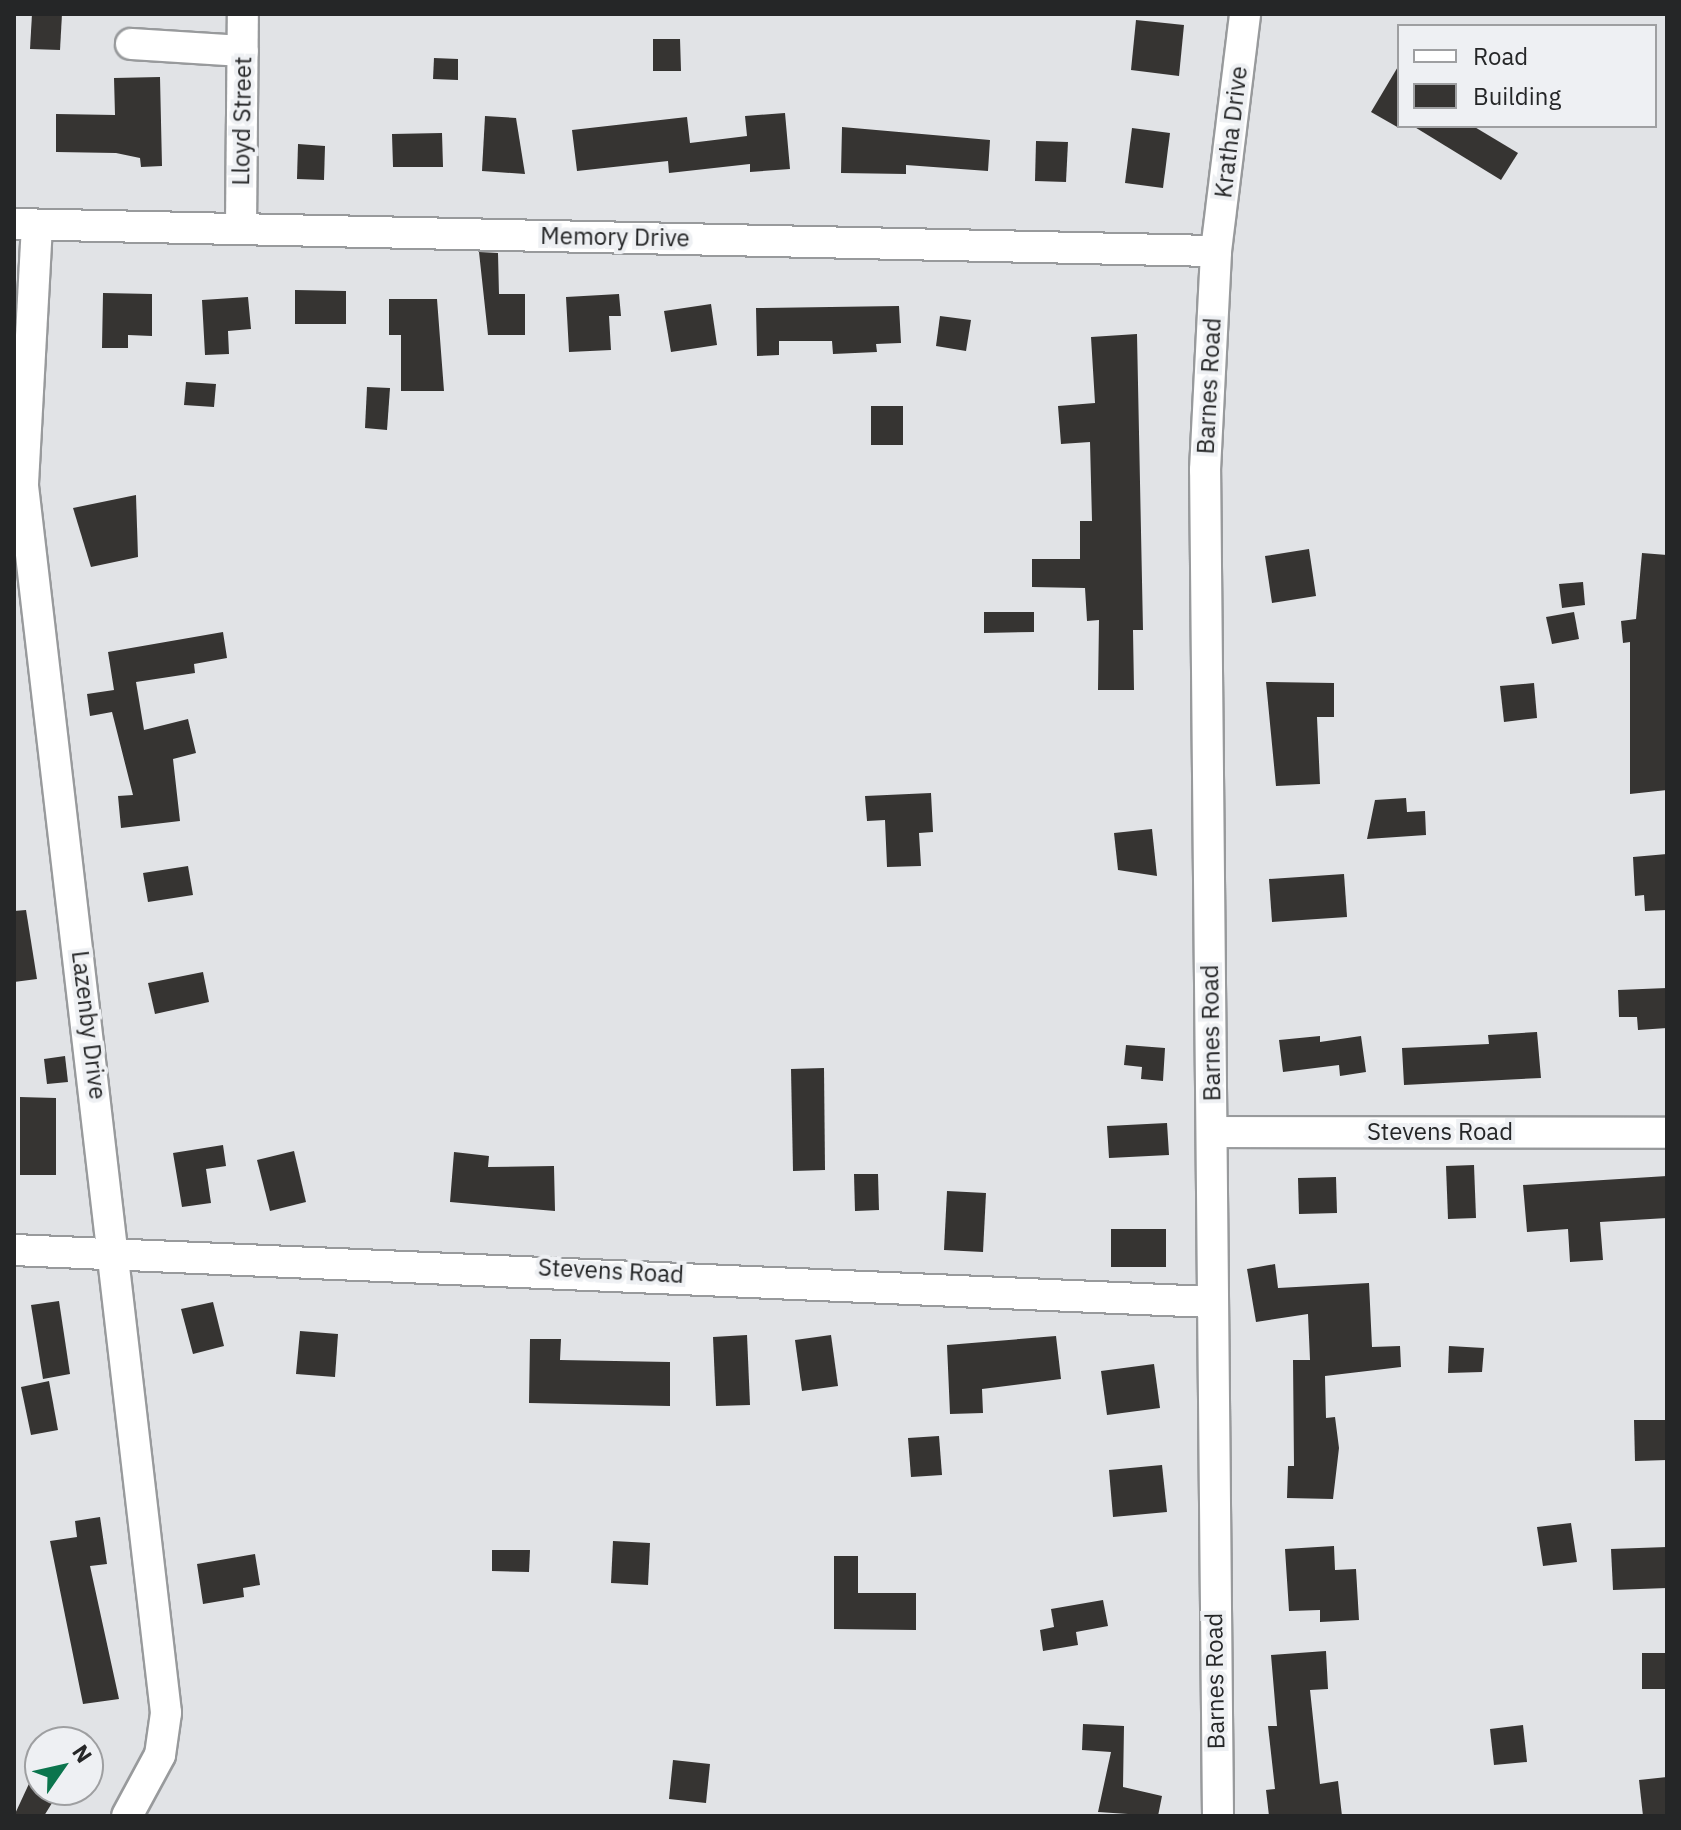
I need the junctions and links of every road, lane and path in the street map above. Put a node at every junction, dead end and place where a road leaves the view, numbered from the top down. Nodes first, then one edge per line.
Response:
1 (243, 14) edge
2 (1245, 14) edge
3 (131, 44) dead end
4 (243, 51) junction
5 (26, 225) edge
6 (241, 228) junction
7 (1216, 251) junction
8 (1213, 1132) junction
9 (1667, 1133) edge
10 (14, 1250) edge
11 (118, 1253) junction
12 (1208, 1302) junction
13 (127, 1816) edge
14 (1218, 1816) edge

1 - 4 street, Lloyd Street
2 - 7 street, Kratha Drive
3 - 4 street
4 - 6 street, Lloyd Street
5 - 6 street, Memory Drive
5 - 11 street, Lazenby Drive
6 - 7 street, Memory Drive
7 - 8 street, Barnes Road
8 - 9 street, Stevens Road
8 - 12 street, Barnes Road
10 - 11 street, Stevens Road
11 - 12 street, Stevens Road
11 - 13 street, Lazenby Drive
12 - 14 street, Barnes Road

